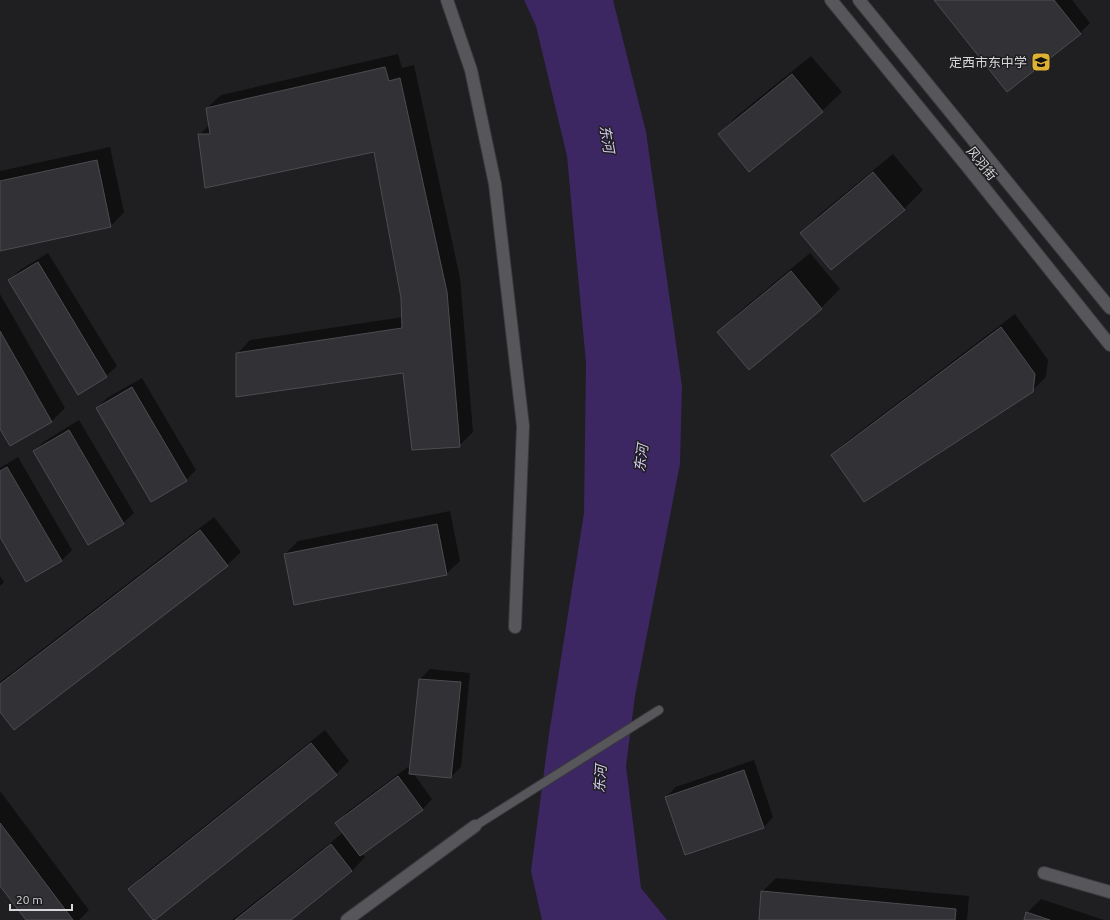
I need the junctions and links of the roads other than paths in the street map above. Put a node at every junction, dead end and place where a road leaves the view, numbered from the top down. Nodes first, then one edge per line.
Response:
1 (447, 0) edge
2 (831, 0) edge
3 (859, 0) edge
4 (1110, 308) edge
5 (1110, 345) edge
6 (514, 627) dead end
7 (659, 710) dead end
8 (474, 826) joint
9 (1044, 873) dead end
10 (1110, 892) edge
11 (347, 920) edge

1 - 6 street
2 - 5 street, 风羽街
3 - 4 street, 风羽街
7 - 8 lane
8 - 11 street
9 - 10 street

